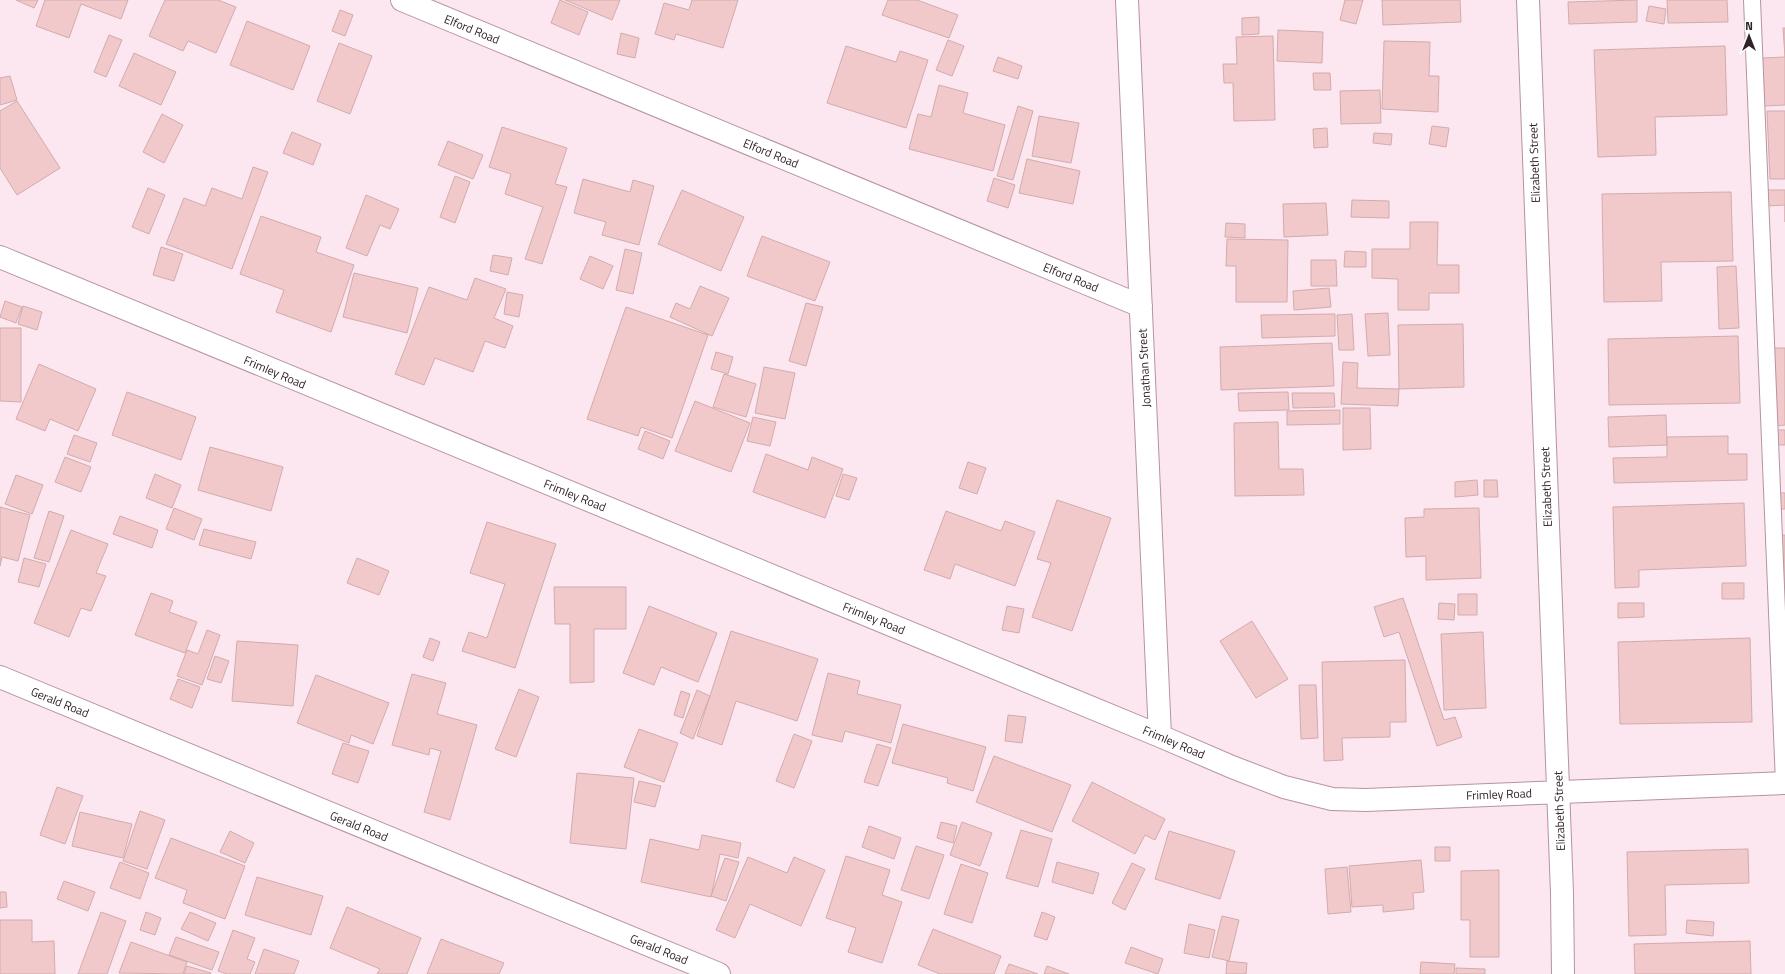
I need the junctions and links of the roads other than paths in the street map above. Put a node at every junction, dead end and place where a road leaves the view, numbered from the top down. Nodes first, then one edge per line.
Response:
1 (402, 0) edge
2 (1127, 0) edge
3 (1528, 0) edge
4 (1752, 0) edge
5 (0, 257) edge
6 (1141, 306) junction
7 (0, 678) edge
8 (1160, 736) junction
9 (1784, 783) edge
10 (1558, 792) junction
11 (719, 974) edge
12 (1563, 974) edge

1 - 6 street, Elford Road
2 - 6 street, Jonathan Street
3 - 10 street, Elizabeth Street
4 - 9 lane
5 - 8 street, Frimley Road
6 - 8 street, Jonathan Street
7 - 11 street, Gerald Road
8 - 10 street, Frimley Road
9 - 10 street, Frimley Road
10 - 12 street, Elizabeth Street

